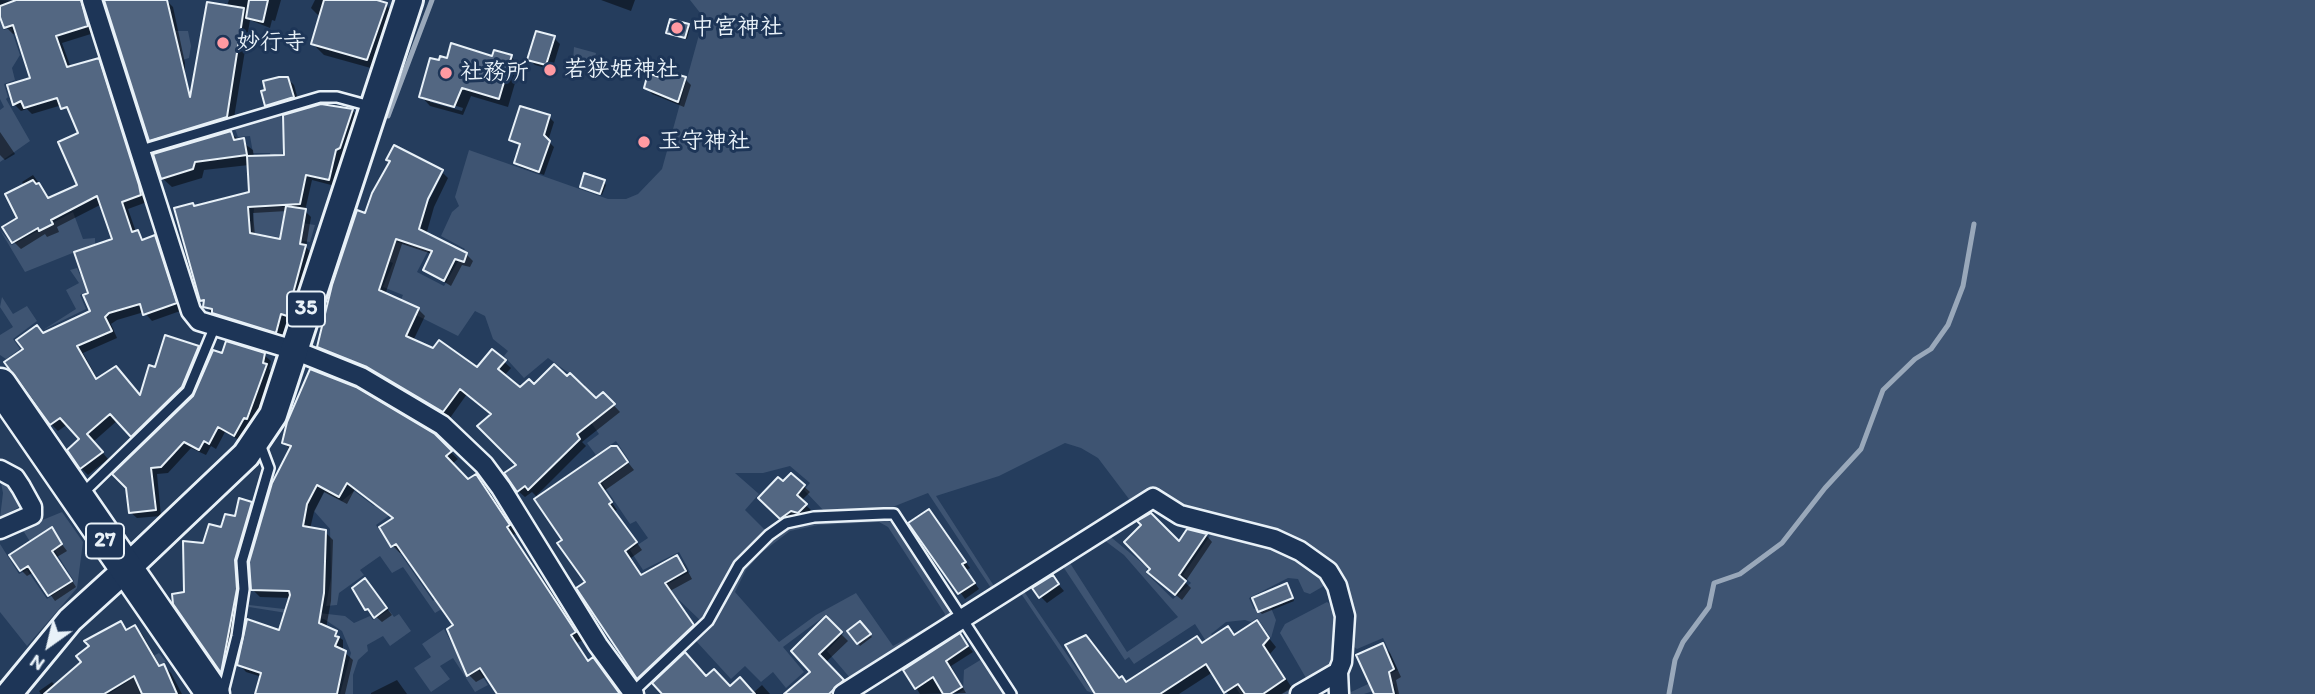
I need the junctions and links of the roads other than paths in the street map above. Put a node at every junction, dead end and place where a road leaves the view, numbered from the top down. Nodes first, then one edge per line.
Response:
1 (92, 0) edge
2 (406, 1) edge
3 (372, 106) junction
4 (138, 151) junction
5 (215, 326) junction
6 (294, 350) junction
7 (0, 386) edge
8 (258, 440) junction
9 (0, 470) edge
10 (78, 499) junction
11 (0, 529) edge
12 (125, 570) junction
13 (962, 618) junction
14 (1338, 672) junction
15 (4, 693) edge
16 (633, 693) edge
17 (213, 694) edge
18 (222, 694) edge
19 (843, 694) edge
20 (1011, 694) edge
21 (1300, 694) edge
22 (1339, 694) edge

1 - 4 street
2 - 3 main road, 35
3 - 4 lane
3 - 6 main road, 35
4 - 5 street
5 - 6 street
5 - 10 lane
6 - 8 main road, 35
6 - 16 street
7 - 10 highway, 27
8 - 12 main road, 35
8 - 18 lane
9 - 11 street
10 - 12 highway, 27
12 - 15 main road
12 - 17 highway, 27
13 - 14 street
13 - 16 lane
13 - 19 street
13 - 20 lane
14 - 21 street
14 - 22 street

